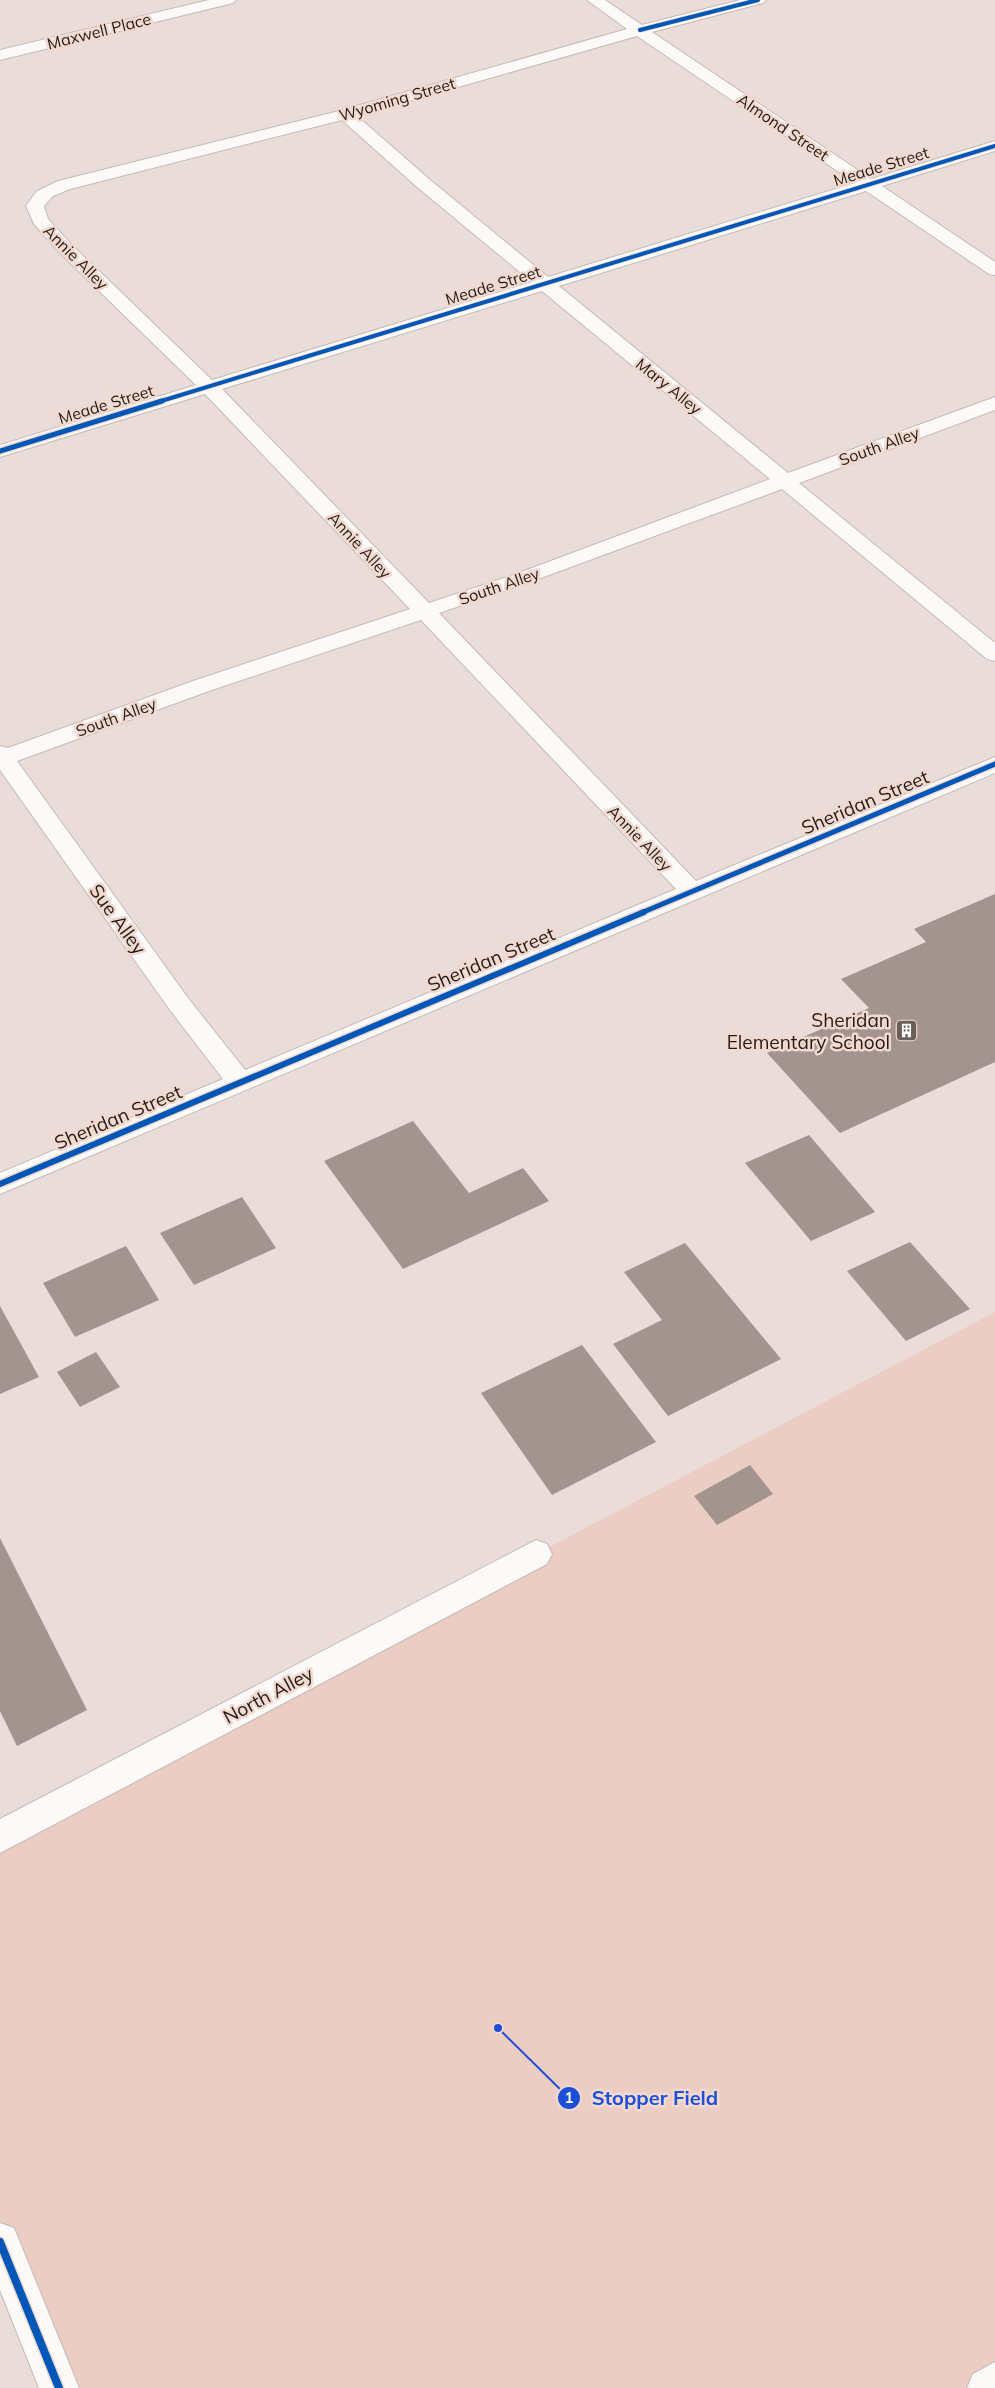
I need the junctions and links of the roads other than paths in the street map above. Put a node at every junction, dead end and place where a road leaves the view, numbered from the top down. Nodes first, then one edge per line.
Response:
1 (228, 0) edge
2 (595, 0) edge
3 (758, 0) edge
4 (640, 30) junction
5 (1, 53) edge
6 (345, 114) junction
7 (995, 146) edge
8 (868, 184) junction
9 (38, 199) joint
10 (995, 270) edge
11 (544, 284) junction
12 (209, 387) junction
13 (995, 403) edge
14 (0, 451) edge
15 (785, 481) junction
16 (423, 612) junction
17 (995, 654) edge
18 (1, 757) edge
19 (995, 764) edge
20 (692, 891) junction
21 (240, 1082) junction
22 (0, 1184) edge
23 (536, 1554) dead end
24 (0, 1836) edge
25 (0, 2242) edge
26 (995, 2382) edge
27 (59, 2388) edge
28 (986, 2388) edge

1 - 5 street, Maxwell Place
2 - 4 street, Almond Street
3 - 4 street, Wyoming Street
4 - 6 street, Wyoming Street
4 - 8 street, Almond Street
6 - 9 street, Wyoming Street
6 - 11 street, Mary Alley
7 - 8 street, Meade Street
8 - 10 street, Almond Street
8 - 11 street, Meade Street
9 - 12 street, Annie Alley
11 - 12 street, Meade Street
11 - 15 street, Mary Alley
12 - 14 street, Meade Street
12 - 16 street, Annie Alley
13 - 15 street, South Alley
15 - 16 street, South Alley
15 - 17 street, Mary Alley
16 - 18 street, South Alley
16 - 20 street, Annie Alley
18 - 21 street, Sue Alley
19 - 20 street, Sheridan Street
20 - 21 street, Sheridan Street
21 - 22 street, Sheridan Street
23 - 24 street, North Alley
25 - 27 street
26 - 28 street

